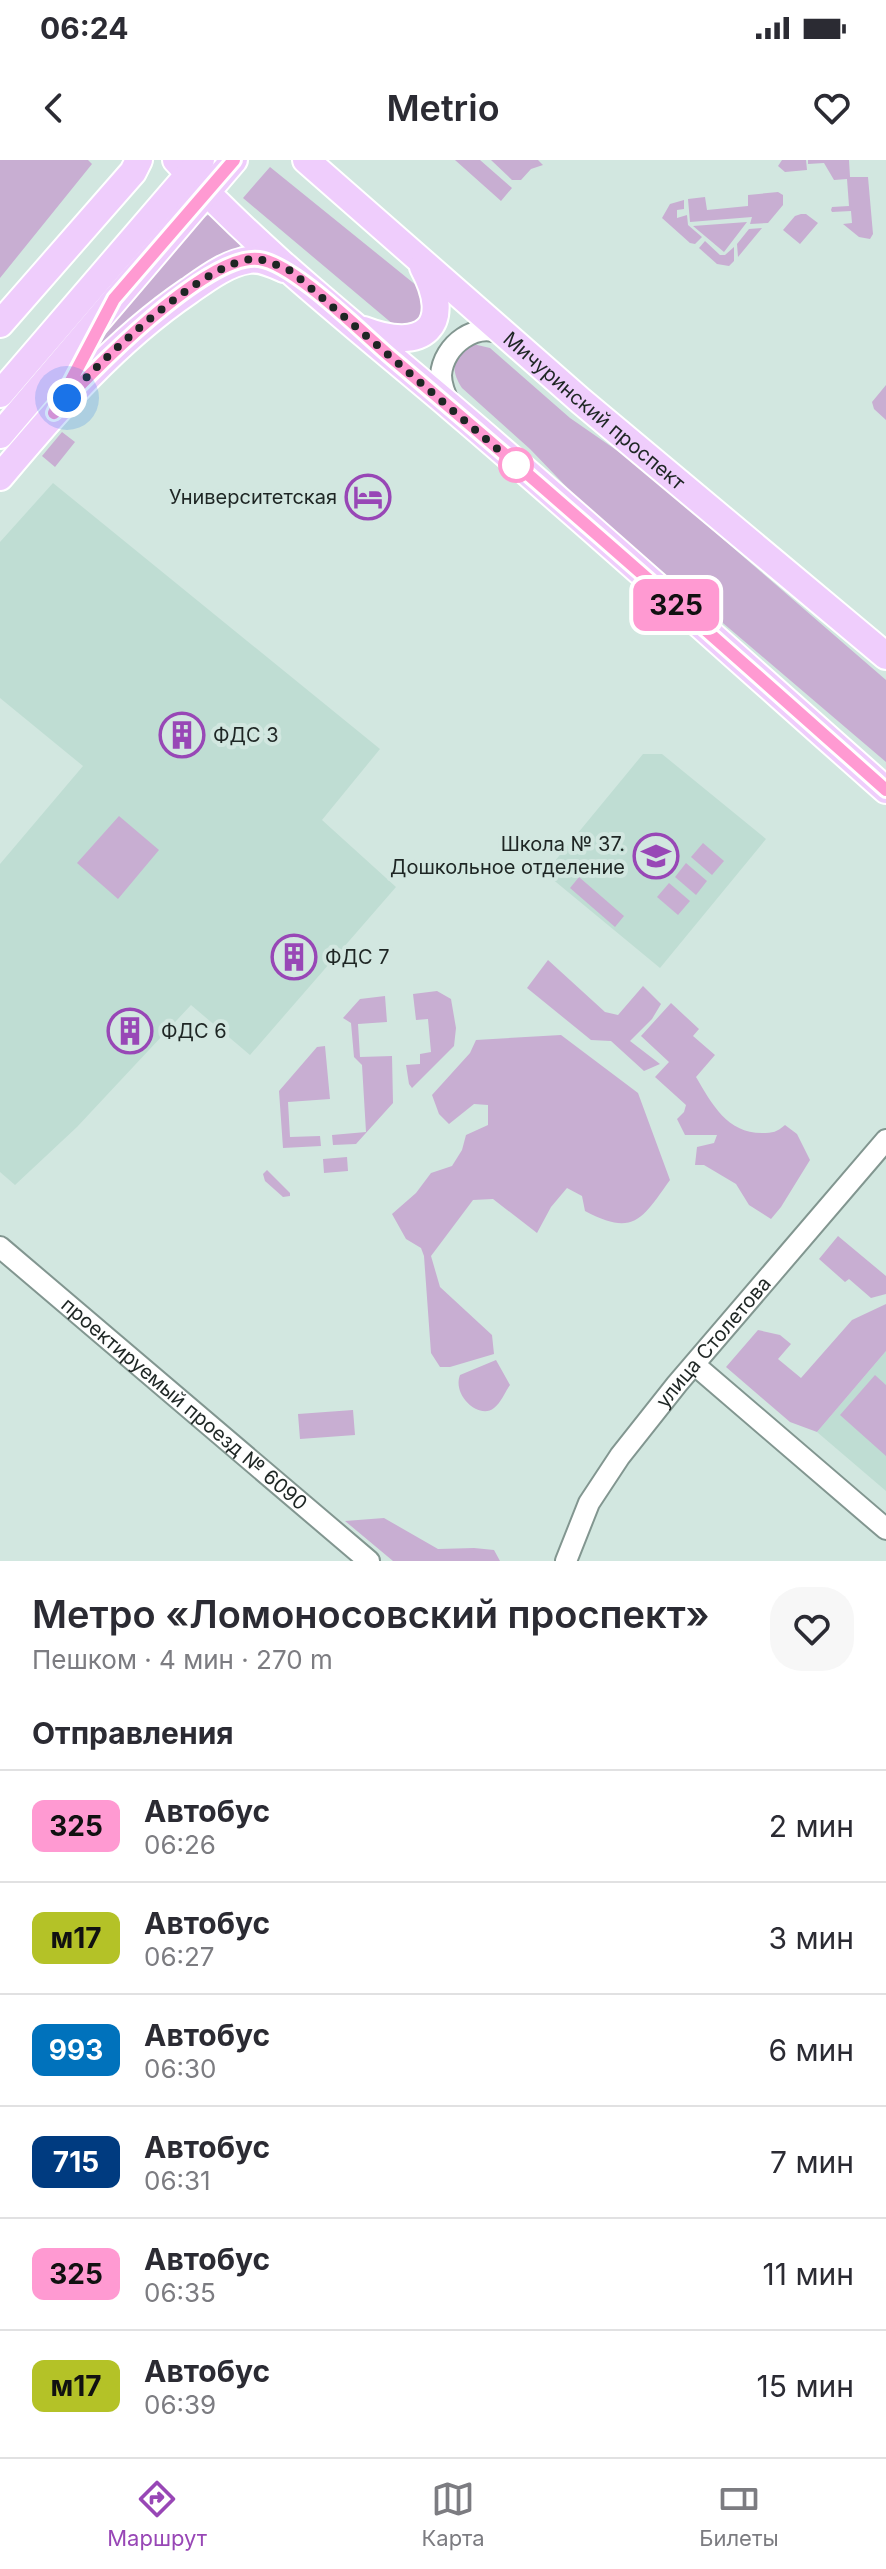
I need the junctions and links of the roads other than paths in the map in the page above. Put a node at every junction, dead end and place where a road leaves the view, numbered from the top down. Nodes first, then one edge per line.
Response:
1 (139, 160) edge
2 (234, 160) edge
3 (306, 160) edge
4 (329, 160) edge
5 (193, 172) edge
6 (342, 190) junction
7 (418, 258) junction
8 (291, 271) junction
9 (114, 299) junction
10 (0, 324) edge
11 (353, 325) junction
12 (508, 336) junction
13 (0, 394) edge
14 (450, 406) junction
15 (54, 413) junction
16 (0, 435) edge
17 (0, 477) edge
18 (886, 656) edge
19 (886, 790) edge
20 (886, 1140) edge
21 (0, 1247) edge
22 (695, 1365) junction
23 (886, 1529) edge
24 (369, 1561) edge
25 (566, 1561) edge

1 - 10 main road
2 - 5 main road
3 - 6 main road, Мичуринский проспект
4 - 6 main road
5 - 8 main road
5 - 9 main road
5 - 13 main road
6 - 7 main road, Мичуринский проспект
7 - 11 main road
7 - 12 main road, Мичуринский проспект
8 - 11 main road
8 - 15 main road
9 - 15 main road
9 - 16 main road
11 - 14 main road
12 - 14 street
12 - 18 main road, Мичуринский проспект
14 - 19 main road
15 - 17 main road
20 - 22 street, улица Столетова
21 - 24 street, проектируемый проезд № 6090
22 - 23 street
22 - 25 street, улица Столетова

